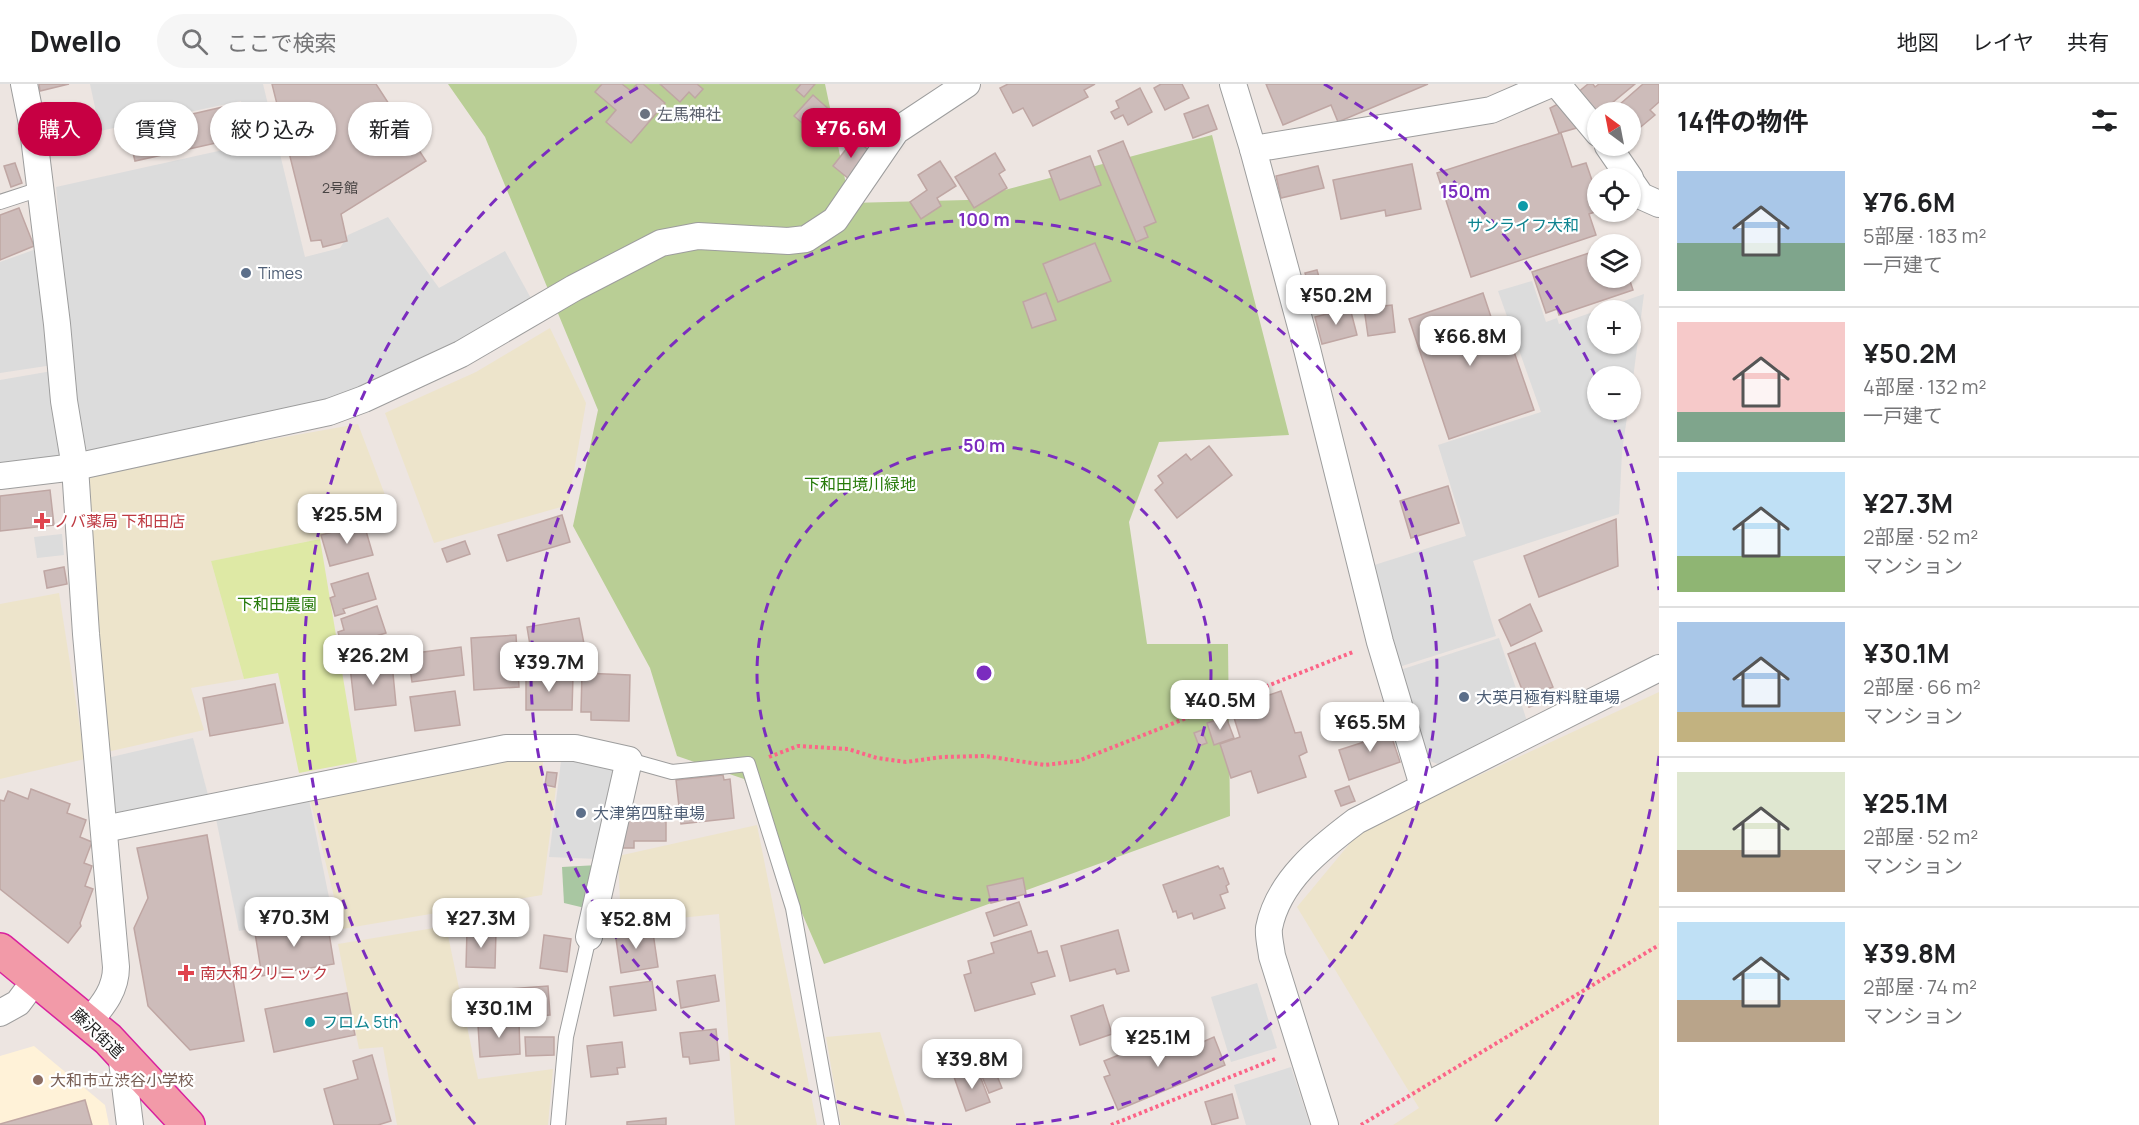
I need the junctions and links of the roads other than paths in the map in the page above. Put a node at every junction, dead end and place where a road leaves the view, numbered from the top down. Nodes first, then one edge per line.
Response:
1 (24, 84) edge
2 (967, 84) edge
3 (1233, 84) edge
4 (1551, 84) edge
5 (1557, 84) edge
6 (1587, 120) edge
7 (1253, 149) junction
8 (40, 189) junction
9 (1641, 196) edge
10 (0, 202) edge
11 (1659, 204) edge
12 (75, 467) junction
13 (0, 476) edge
14 (1659, 668) edge
15 (628, 760) junction
16 (1423, 786) junction
17 (104, 829) junction
18 (589, 937) joint
19 (0, 950) edge
20 (36, 980) junction
21 (0, 1013) edge
22 (88, 1022) junction
23 (121, 1053) junction
24 (130, 1125) edge
25 (188, 1125) edge
26 (558, 1125) edge
27 (832, 1125) edge
28 (1325, 1125) edge

1 - 8 street
2 - 12 street
3 - 7 street
4 - 7 street
5 - 6 street
7 - 16 street
8 - 10 lane
8 - 12 street
9 - 11 street
12 - 13 street
12 - 17 street
14 - 16 street
15 - 17 street
15 - 18 street
15 - 27 lane
16 - 28 street
17 - 22 street
18 - 26 lane
19 - 20 highway, 藤沢街道
20 - 21 street
20 - 22 highway, 藤沢街道
22 - 23 highway, 藤沢街道
23 - 24 street
23 - 25 highway, 藤沢街道

